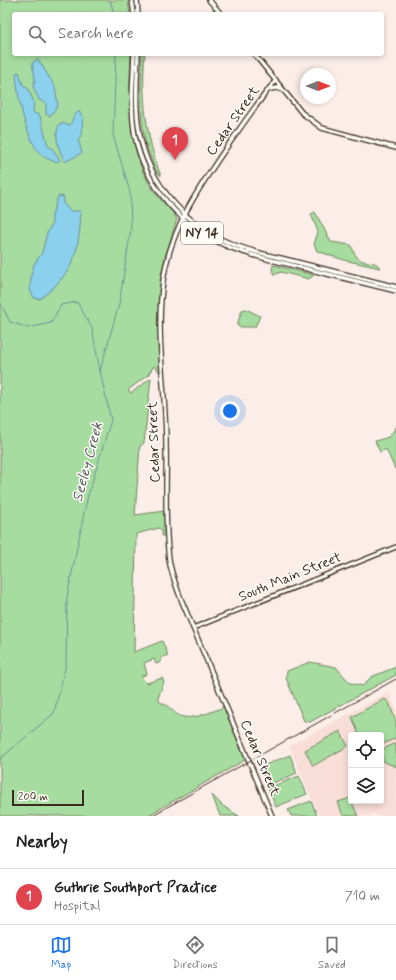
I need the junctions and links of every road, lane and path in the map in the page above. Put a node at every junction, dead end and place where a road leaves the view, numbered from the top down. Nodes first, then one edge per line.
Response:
1 (132, 0) edge
2 (137, 0) edge
3 (209, 0) edge
4 (134, 12) edge
5 (138, 12) edge
6 (219, 12) edge
7 (134, 56) edge
8 (138, 56) edge
9 (256, 56) edge
10 (276, 80) junction
11 (268, 89) junction
12 (283, 90) junction
13 (396, 148) edge
14 (183, 216) junction
15 (396, 287) edge
16 (396, 291) edge
17 (396, 547) edge
18 (193, 628) junction
19 (272, 816) edge

1 - 4 main road
2 - 5 main road
3 - 6 main road
7 - 14 main road, NY 14
8 - 14 main road, NY 14
9 - 10 main road
10 - 11 main road, Cedar Street
10 - 12 main road
11 - 12 main road
11 - 14 main road, Cedar Street
12 - 13 main road
14 - 15 main road, NY 14
14 - 16 main road, NY 14
14 - 18 main road, Cedar Street
17 - 18 street, South Main Street
18 - 19 main road, Cedar Street

